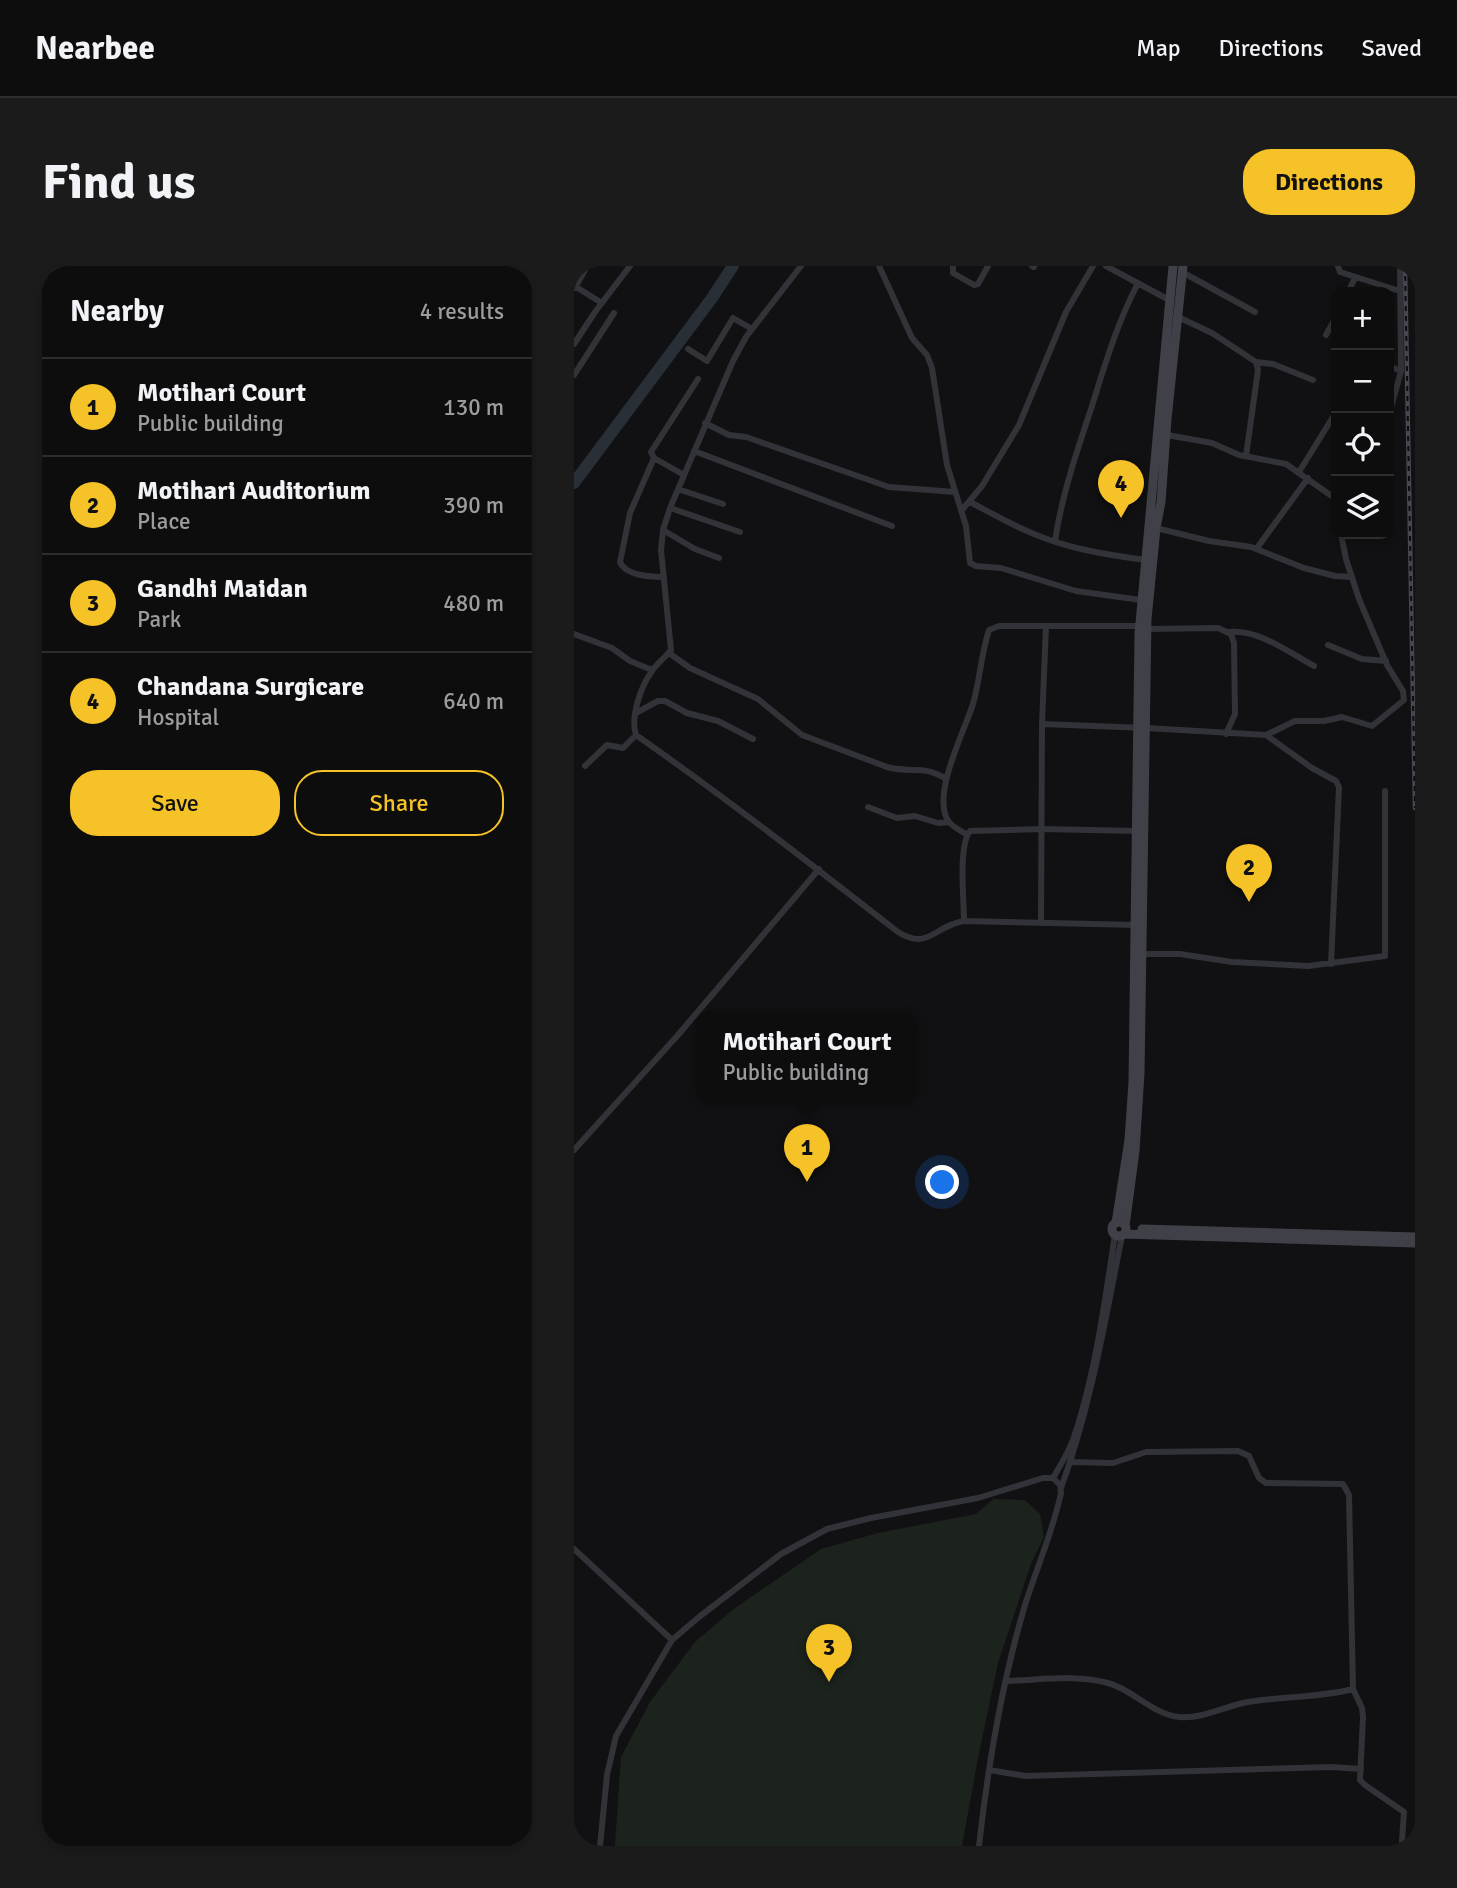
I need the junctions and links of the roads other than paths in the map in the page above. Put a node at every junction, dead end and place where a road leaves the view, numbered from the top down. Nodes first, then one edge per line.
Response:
1 (587, 266) edge
2 (630, 266) edge
3 (801, 266) edge
4 (879, 266) edge
5 (953, 266) edge
6 (988, 266) edge
7 (1093, 266) edge
8 (1106, 266) edge
9 (1173, 266) edge
10 (1338, 266) edge
11 (1400, 266) edge
12 (1183, 269) edge
13 (1355, 278) junction
14 (1137, 285) junction
15 (1350, 287) edge
16 (575, 288) edge
17 (1400, 291) junction
18 (1171, 302) junction
19 (602, 303) junction
20 (1255, 312) dead end
21 (614, 313) dead end
22 (1178, 317) junction
23 (1331, 326) edge
24 (752, 329) junction
25 (1326, 335) dead end
26 (574, 344) edge
27 (688, 349) dead end
28 (574, 359) edge
29 (1256, 362) junction
30 (582, 363) junction
31 (1394, 368) edge
32 (1401, 371) junction
33 (574, 375) edge
34 (698, 379) dead end
35 (1313, 380) dead end
36 (1394, 396) edge
37 (1335, 413) edge
38 (705, 423) junction
39 (1167, 435) junction
40 (694, 451) junction
41 (1247, 456) junction
42 (654, 458) junction
43 (1299, 472) junction
44 (684, 475) junction
45 (1308, 478) junction
46 (678, 489) junction
47 (955, 492) junction
48 (1331, 495) edge
49 (970, 502) junction
50 (723, 504) dead end
51 (670, 508) junction
52 (962, 510) junction
53 (892, 526) dead end
54 (1156, 528) junction
55 (663, 530) junction
56 (740, 532) dead end
57 (1342, 539) edge
58 (1055, 541) junction
59 (1257, 548) junction
60 (719, 558) dead end
61 (1146, 560) junction
62 (664, 577) junction
63 (1352, 577) junction
64 (1141, 600) junction
65 (1046, 626) junction
66 (1143, 628) junction
67 (1229, 632) junction
68 (574, 634) edge
69 (1328, 645) dead end
70 (670, 653) junction
71 (1385, 661) junction
72 (1314, 666) dead end
73 (652, 670) junction
74 (636, 713) junction
75 (1042, 724) junction
76 (1141, 728) junction
77 (1226, 734) junction
78 (636, 735) junction
79 (1266, 736) junction
80 (753, 739) dead end
81 (585, 766) dead end
82 (946, 779) junction
83 (1385, 791) dead end
84 (868, 807) dead end
85 (949, 822) junction
86 (1041, 829) junction
87 (1140, 831) junction
88 (966, 834) junction
89 (819, 869) junction
90 (964, 921) junction
91 (1041, 923) junction
92 (1139, 925) junction
93 (1143, 954) junction
94 (1331, 964) junction
95 (698, 1011) edge
96 (697, 1013) edge
97 (574, 1150) edge
98 (1121, 1230) junction
99 (1415, 1237) edge
100 (1415, 1244) edge
101 (1071, 1462) junction
102 (1053, 1478) junction
103 (1061, 1488) junction
104 (574, 1549) edge
105 (672, 1640) junction
106 (1007, 1681) junction
107 (1353, 1689) junction
108 (1361, 1769) junction
109 (989, 1770) junction
110 (1402, 1841) dead end
111 (600, 1846) edge
112 (979, 1846) edge

1 - 16 street
2 - 19 street
3 - 24 street
4 - 47 street
5 - 6 street
7 - 49 street
8 - 14 street
9 - 18 main road
10 - 13 street
11 - 17 street
12 - 20 street
12 - 22 main road
13 - 15 street
13 - 17 street
14 - 18 street
14 - 58 street
16 - 19 street
17 - 32 street
18 - 61 main road
19 - 26 street
21 - 30 street
22 - 29 street
22 - 39 main road
23 - 25 street
24 - 27 street
24 - 38 street
28 - 30 street
29 - 35 street
29 - 41 street
30 - 33 street
31 - 32 street
32 - 36 street
34 - 42 street
37 - 43 street
38 - 40 street
38 - 47 street
39 - 41 street
39 - 54 main road
40 - 44 street
40 - 53 street
41 - 43 street
42 - 44 street
42 - 62 street
43 - 45 street
44 - 46 street
45 - 48 street
45 - 59 street
46 - 50 street
46 - 51 street
47 - 52 street
49 - 52 street
49 - 58 street
51 - 55 street
51 - 56 street
52 - 64 street
54 - 59 street
54 - 66 main road
55 - 60 street
55 - 62 street
57 - 63 street
58 - 61 street
59 - 63 street
61 - 64 main road
62 - 70 street
63 - 71 street
64 - 66 main road
65 - 66 street
65 - 75 street
65 - 82 street
66 - 67 street
66 - 76 main road
67 - 72 street
67 - 77 street
68 - 73 street
69 - 71 street
70 - 73 street
70 - 82 street
71 - 79 street
73 - 74 street
74 - 78 street
74 - 80 street
75 - 76 street
75 - 86 street
76 - 77 street
76 - 87 main road
77 - 79 street
78 - 81 street
78 - 89 street
79 - 94 street
82 - 85 street
83 - 94 street
84 - 85 street
85 - 88 street
86 - 87 street
86 - 88 street
86 - 91 street
87 - 92 main road
88 - 90 street
89 - 90 street
89 - 95 street
90 - 91 street
91 - 92 street
92 - 93 main road
92 - 98 main road
93 - 94 street
93 - 98 main road
96 - 97 street
98 - 99 main road
98 - 100 main road
98 - 101 street
98 - 102 street
101 - 103 street
101 - 107 street
102 - 103 street
102 - 105 street
103 - 106 street
104 - 105 street
105 - 111 street
106 - 107 street
106 - 109 street
107 - 108 street
108 - 109 street
108 - 110 street
109 - 112 street

